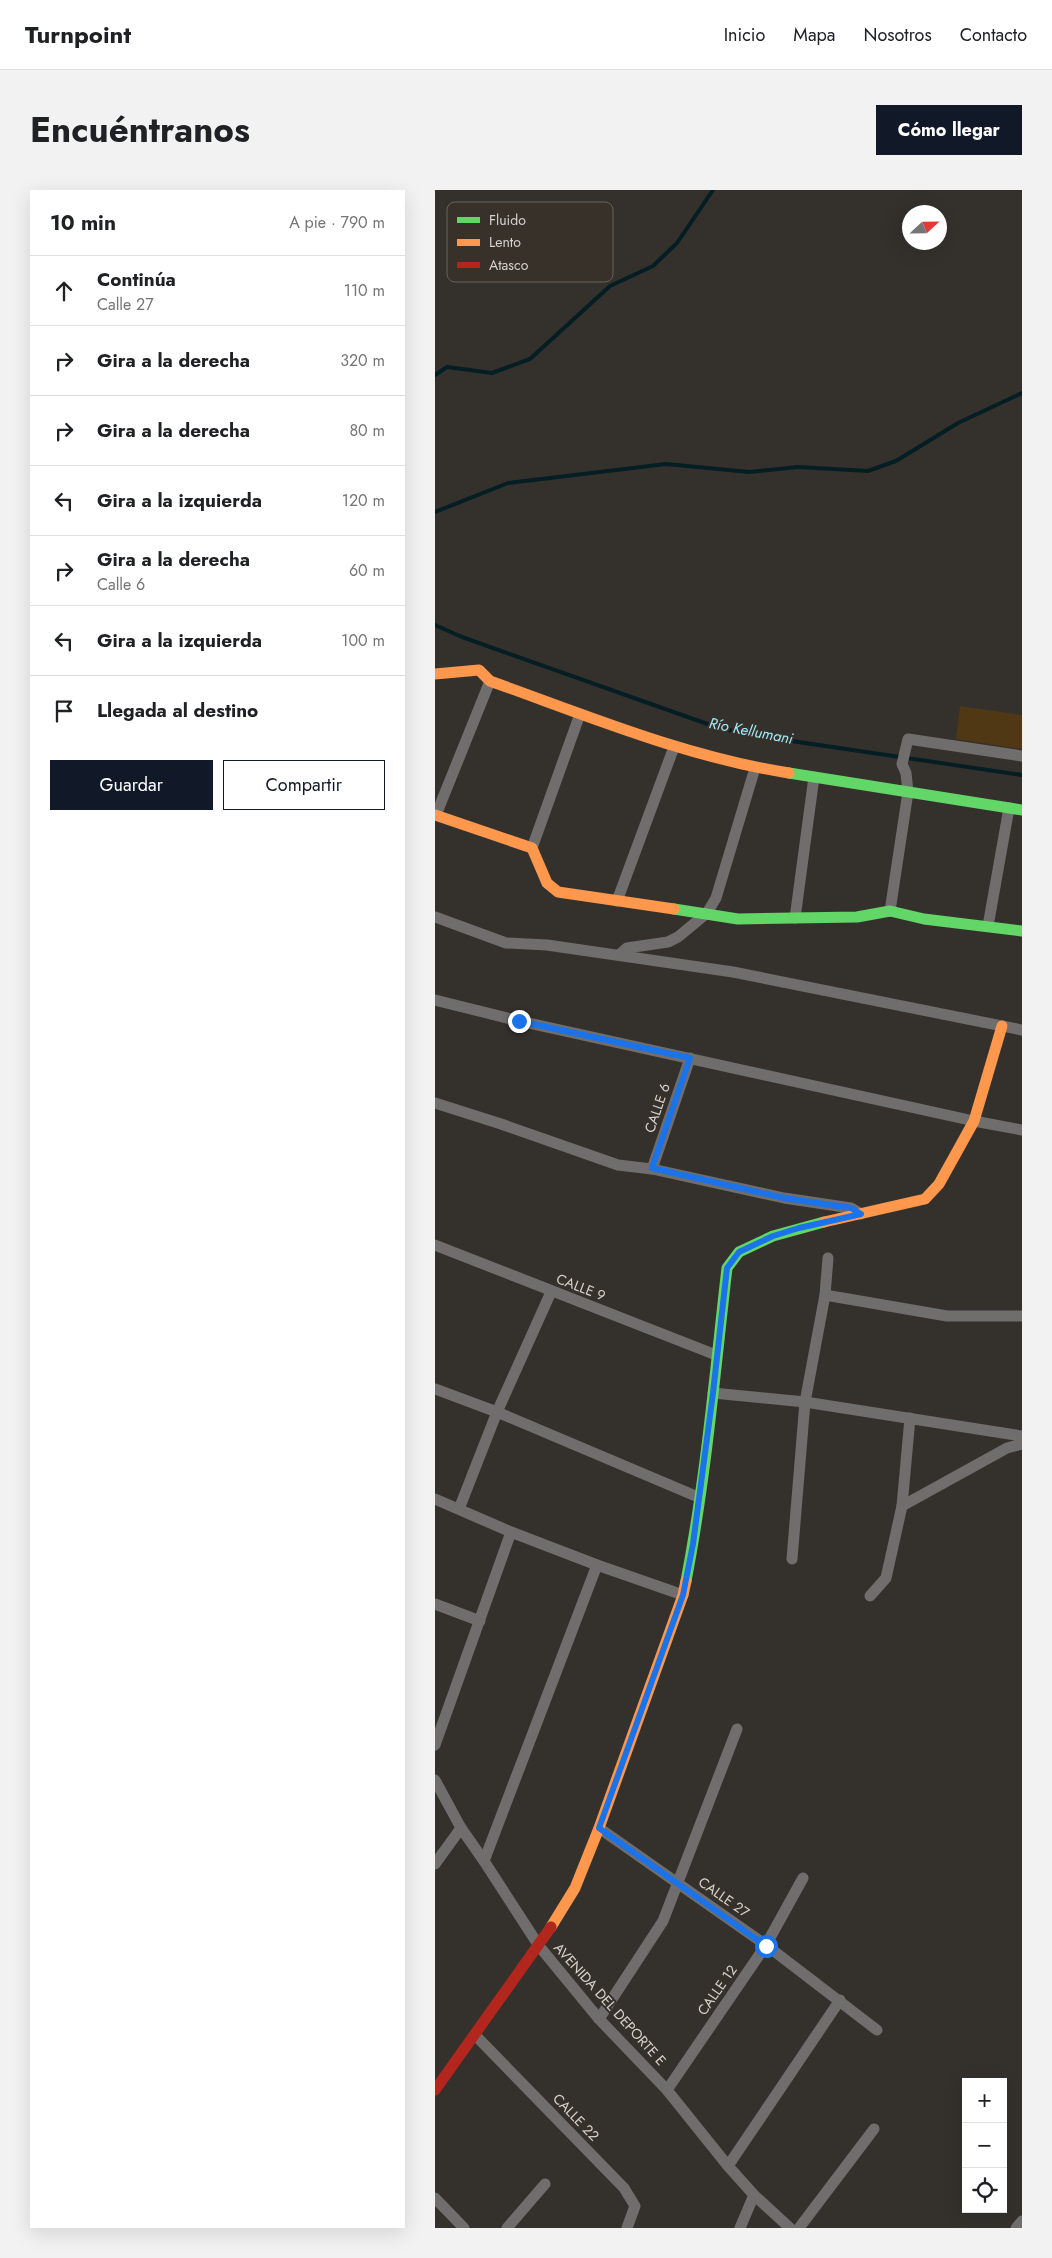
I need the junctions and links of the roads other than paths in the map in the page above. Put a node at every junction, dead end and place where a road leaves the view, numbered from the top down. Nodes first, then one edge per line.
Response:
1 (435, 674) edge
2 (490, 681) junction
3 (580, 714) junction
4 (674, 747) junction
5 (1022, 756) edge
6 (755, 768) junction
7 (814, 777) junction
8 (907, 792) junction
9 (1009, 808) junction
10 (1022, 810) edge
11 (435, 815) edge
12 (532, 848) junction
13 (617, 901) junction
14 (890, 911) junction
15 (707, 914) junction
16 (435, 917) edge
17 (795, 918) junction
18 (988, 926) junction
19 (1022, 931) edge
20 (619, 956) junction
21 (435, 1000) edge
22 (1002, 1026) junction
23 (1022, 1030) edge
24 (690, 1058) junction
25 (435, 1103) edge
26 (974, 1121) junction
27 (1022, 1130) edge
28 (652, 1168) junction
29 (861, 1214) junction
30 (435, 1245) edge
31 (827, 1258) dead end
32 (551, 1292) junction
33 (825, 1295) junction
34 (1022, 1316) edge
35 (716, 1354) junction
36 (435, 1389) edge
37 (713, 1393) junction
38 (805, 1402) junction
39 (497, 1412) junction
40 (910, 1418) junction
41 (1022, 1436) edge
42 (1022, 1444) edge
43 (698, 1497) junction
44 (435, 1499) edge
45 (902, 1506) junction
46 (459, 1508) junction
47 (511, 1532) junction
48 (792, 1560) dead end
49 (597, 1565) junction
50 (683, 1595) junction
51 (869, 1596) dead end
52 (435, 1604) edge
53 (480, 1621) junction
54 (737, 1729) dead end
55 (435, 1745) edge
56 (435, 1780) edge
57 (461, 1828) junction
58 (599, 1828) junction
59 (485, 1861) junction
60 (435, 1864) edge
61 (803, 1878) dead end
62 (677, 1883) junction
63 (539, 1946) junction
64 (766, 1946) junction
65 (840, 2000) junction
66 (599, 2019) junction
67 (877, 2030) dead end
68 (475, 2035) junction
69 (435, 2090) edge
70 (667, 2090) junction
71 (874, 2129) dead end
72 (727, 2166) junction
73 (545, 2184) dead end
74 (754, 2195) junction
75 (435, 2198) edge
76 (1022, 2221) edge
77 (464, 2228) edge
78 (507, 2228) edge
79 (627, 2228) edge
80 (740, 2228) edge
81 (790, 2228) edge
82 (799, 2228) edge
83 (1016, 2228) edge

1 - 2 street
2 - 3 street
2 - 11 street
3 - 4 street
3 - 12 street
4 - 6 street
4 - 13 street
5 - 8 street
6 - 7 street
6 - 15 street
7 - 8 street
7 - 17 street
8 - 9 street
8 - 14 street
9 - 10 street
9 - 18 street
11 - 12 street
12 - 13 street
13 - 15 street
14 - 17 street
14 - 18 street
15 - 17 street
15 - 20 street
16 - 20 street
18 - 19 street
20 - 22 street
21 - 24 street
22 - 23 street
22 - 26 street
24 - 26 street
24 - 28 street, CALLE 6
25 - 28 street
26 - 27 street
26 - 29 street
28 - 29 street
29 - 35 street
30 - 32 street, CALLE 9
31 - 33 street
32 - 35 street, CALLE 9
32 - 39 street
33 - 34 street
33 - 38 street
35 - 37 street
36 - 39 street
37 - 38 street
37 - 43 street
38 - 40 street
38 - 48 street
39 - 43 street
39 - 46 street
40 - 41 street
40 - 45 street
42 - 45 street
43 - 50 street
44 - 46 street
45 - 51 street
46 - 47 street
47 - 49 street
47 - 53 street
49 - 50 street
49 - 59 street
50 - 58 street
52 - 53 street
53 - 55 street
54 - 62 street
56 - 57 street, AVENIDA DEL DEPORTE E
57 - 59 street, AVENIDA DEL DEPORTE E
57 - 60 street
58 - 62 street, CALLE 27
58 - 63 street
59 - 63 street, AVENIDA DEL DEPORTE E
61 - 64 street, CALLE 12
62 - 64 street, CALLE 27
62 - 66 street
63 - 66 street, AVENIDA DEL DEPORTE E
63 - 68 street
64 - 65 street, CALLE 27
64 - 70 street, CALLE 12
65 - 67 street, CALLE 27
65 - 72 street
66 - 70 street, AVENIDA DEL DEPORTE E
68 - 69 street
68 - 79 street, CALLE 22
70 - 72 street, AVENIDA DEL DEPORTE E
71 - 82 street
72 - 74 street, AVENIDA DEL DEPORTE E
73 - 78 street
74 - 80 street
74 - 81 street, AVENIDA DEL DEPORTE E
75 - 77 street
76 - 83 street

